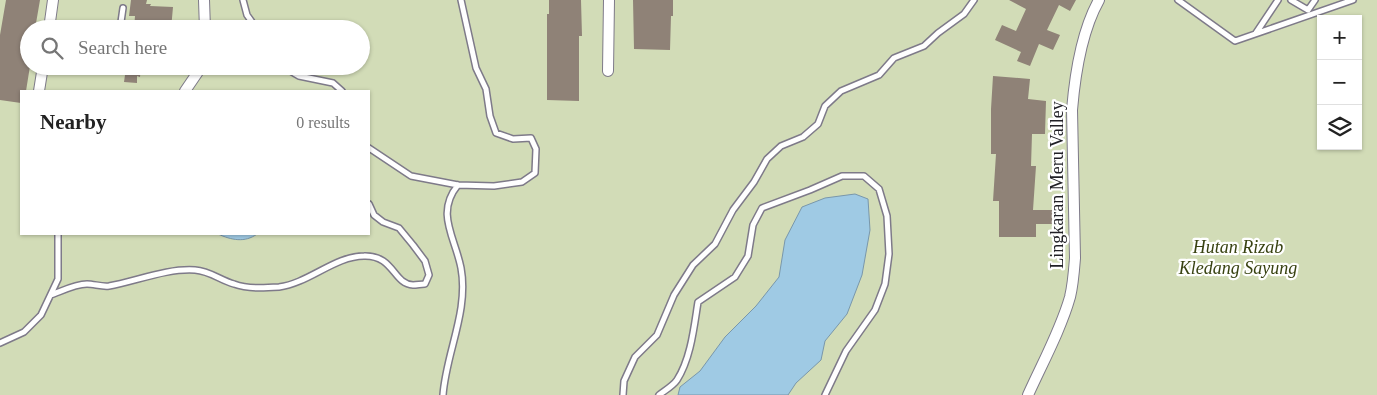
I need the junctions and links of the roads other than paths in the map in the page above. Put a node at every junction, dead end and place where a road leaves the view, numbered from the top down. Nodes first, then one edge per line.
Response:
1 (53, 0) edge
2 (204, 0) edge
3 (243, 0) edge
4 (460, 0) edge
5 (609, 0) edge
6 (974, 0) edge
7 (1099, 0) edge
8 (1178, 0) edge
9 (1278, 0) edge
10 (1291, 0) edge
11 (1315, 0) edge
12 (1353, 0) edge
13 (1348, 1) edge
14 (123, 8) dead end
15 (1309, 13) junction
16 (50, 20) edge
17 (121, 20) edge
18 (205, 20) edge
19 (251, 20) edge
20 (1256, 34) junction
21 (608, 71) dead end
22 (42, 75) edge
23 (196, 75) edge
24 (296, 75) edge
25 (39, 90) edge
26 (185, 90) edge
27 (341, 90) edge
28 (370, 149) edge
29 (458, 185) junction
30 (370, 206) edge
31 (58, 235) edge
32 (51, 295) junction
33 (0, 343) edge
34 (443, 395) edge
35 (623, 395) edge
36 (659, 395) edge
37 (825, 395) edge
38 (1028, 395) edge

1 - 16 street
2 - 18 street
3 - 19 lane
4 - 29 lane
5 - 21 street
6 - 35 lane
7 - 38 street, Lingkaran Meru Valley
8 - 20 lane
9 - 20 lane
10 - 15 lane
11 - 15 lane
12 - 13 lane
13 - 15 lane
14 - 17 lane
15 - 20 lane
22 - 25 street
23 - 26 street
24 - 27 lane
28 - 29 lane
29 - 34 lane
30 - 32 lane
31 - 32 lane
32 - 33 lane
36 - 37 lane

